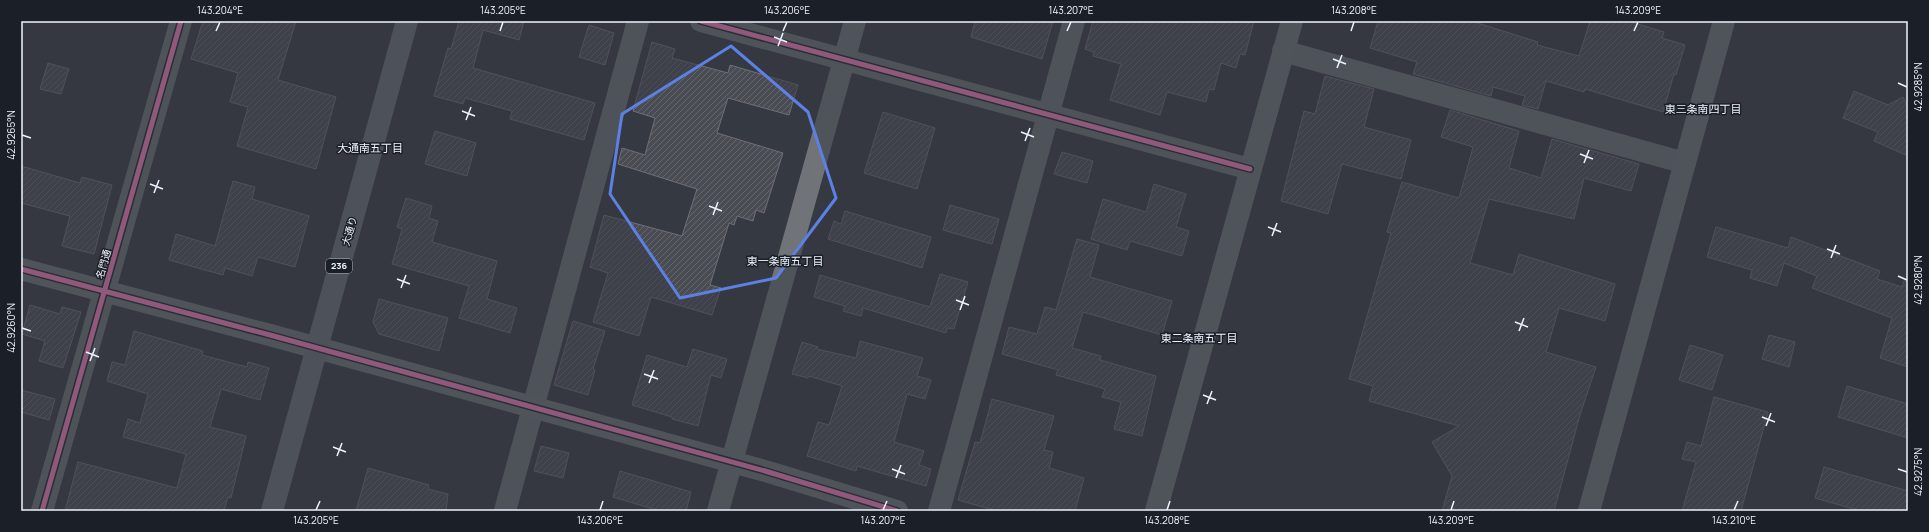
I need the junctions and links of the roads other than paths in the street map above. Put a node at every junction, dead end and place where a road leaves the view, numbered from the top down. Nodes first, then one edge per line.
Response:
1 (181, 21) edge
2 (407, 21) edge
3 (638, 21) edge
4 (701, 21) edge
5 (855, 21) edge
6 (1074, 21) edge
7 (1292, 21) edge
8 (1724, 21) edge
9 (1283, 51) junction
10 (844, 60) junction
11 (1048, 116) junction
12 (1685, 163) junction
13 (1250, 169) junction
14 (21, 269) edge
15 (104, 292) junction
16 (316, 348) junction
17 (533, 408) junction
18 (731, 462) junction
19 (42, 511) edge
20 (272, 511) edge
21 (505, 511) edge
22 (718, 511) edge
23 (897, 511) edge
24 (939, 511) edge
25 (1156, 511) edge
26 (1589, 511) edge

1 - 15 street, 名門通
2 - 16 highway, 大通り / 236
3 - 17 street
4 - 10 street
5 - 10 street
6 - 11 street
7 - 9 street
8 - 12 street
9 - 12 street
9 - 13 street
10 - 11 street
10 - 18 street
11 - 13 street
11 - 24 street
12 - 26 street
13 - 25 street
14 - 15 street
15 - 16 street
15 - 19 street, 名門通
16 - 17 street
16 - 20 highway, 大通り / 236
17 - 18 street
17 - 21 street
18 - 22 street
18 - 23 street

